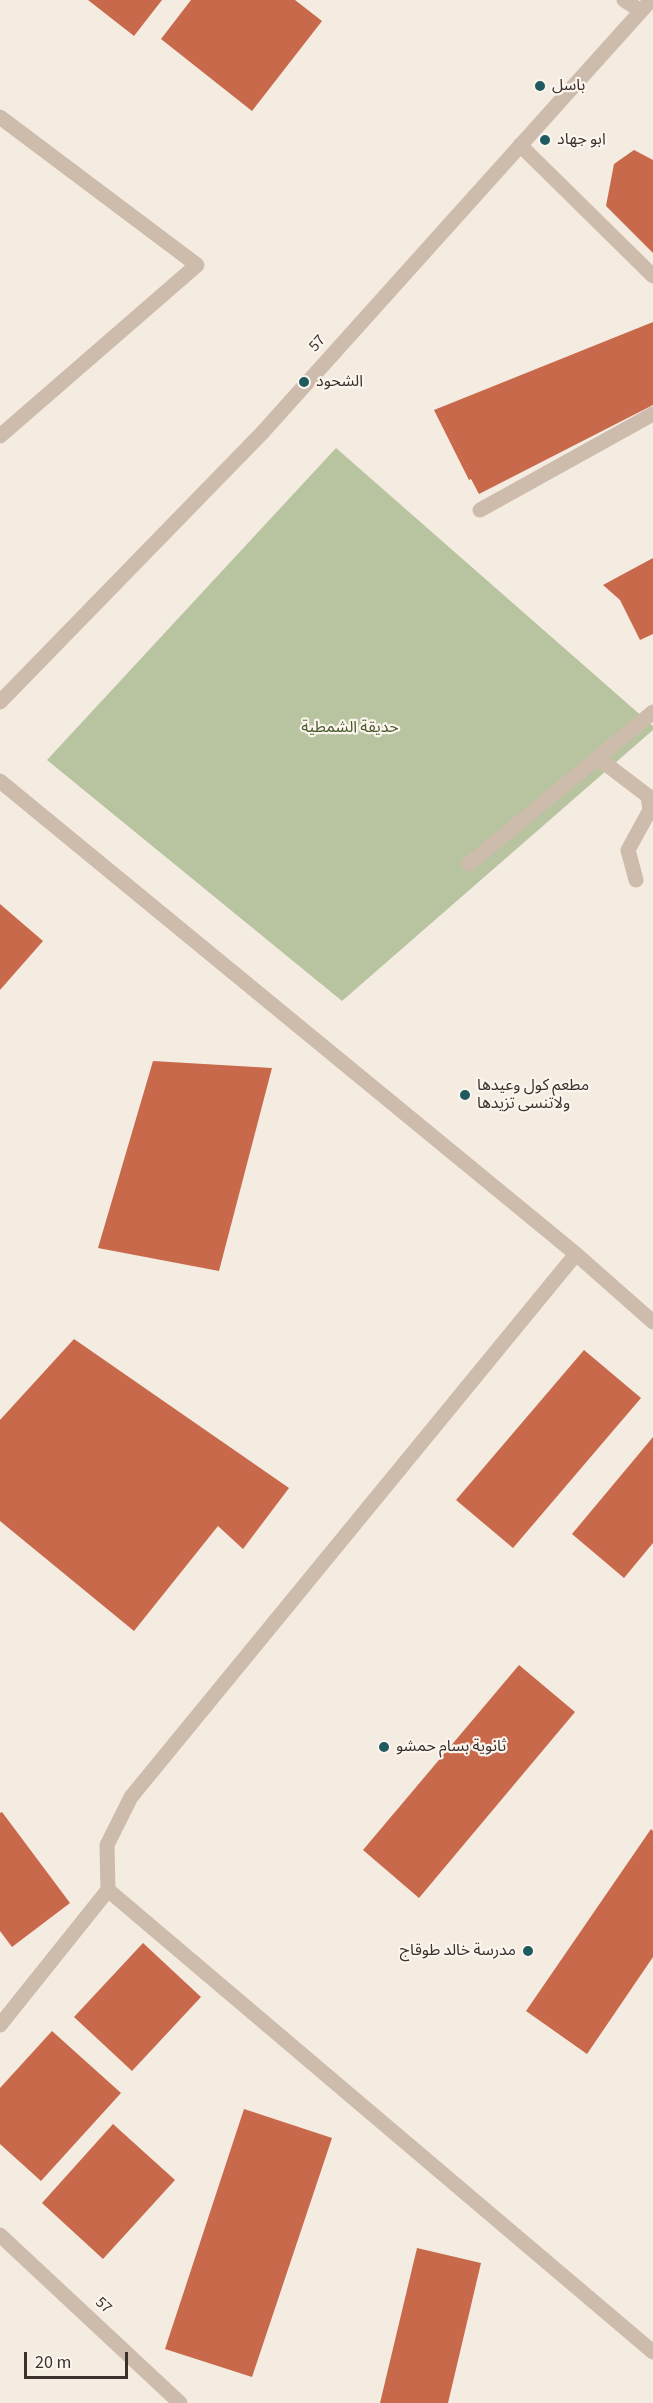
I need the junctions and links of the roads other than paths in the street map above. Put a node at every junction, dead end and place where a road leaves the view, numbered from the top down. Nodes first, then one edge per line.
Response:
1 (624, 0) edge
2 (646, 5) edge
3 (0, 117) edge
4 (520, 145) junction
5 (653, 276) edge
6 (653, 414) edge
7 (0, 436) edge
8 (480, 510) dead end
9 (0, 702) edge
10 (653, 712) edge
11 (598, 758) junction
12 (0, 782) edge
13 (469, 864) dead end
14 (636, 880) dead end
15 (576, 1254) junction
16 (653, 1322) edge
17 (108, 1890) junction
18 (0, 2025) edge
19 (0, 2235) edge
20 (653, 2352) edge
21 (180, 2403) edge

1 - 2 street
2 - 4 street, 57
3 - 7 street
4 - 5 street
4 - 9 street, 57
6 - 8 street
10 - 11 street
11 - 13 street
11 - 14 street
12 - 15 street
15 - 16 street
15 - 17 street
17 - 18 street
17 - 20 street
19 - 21 street, 57

